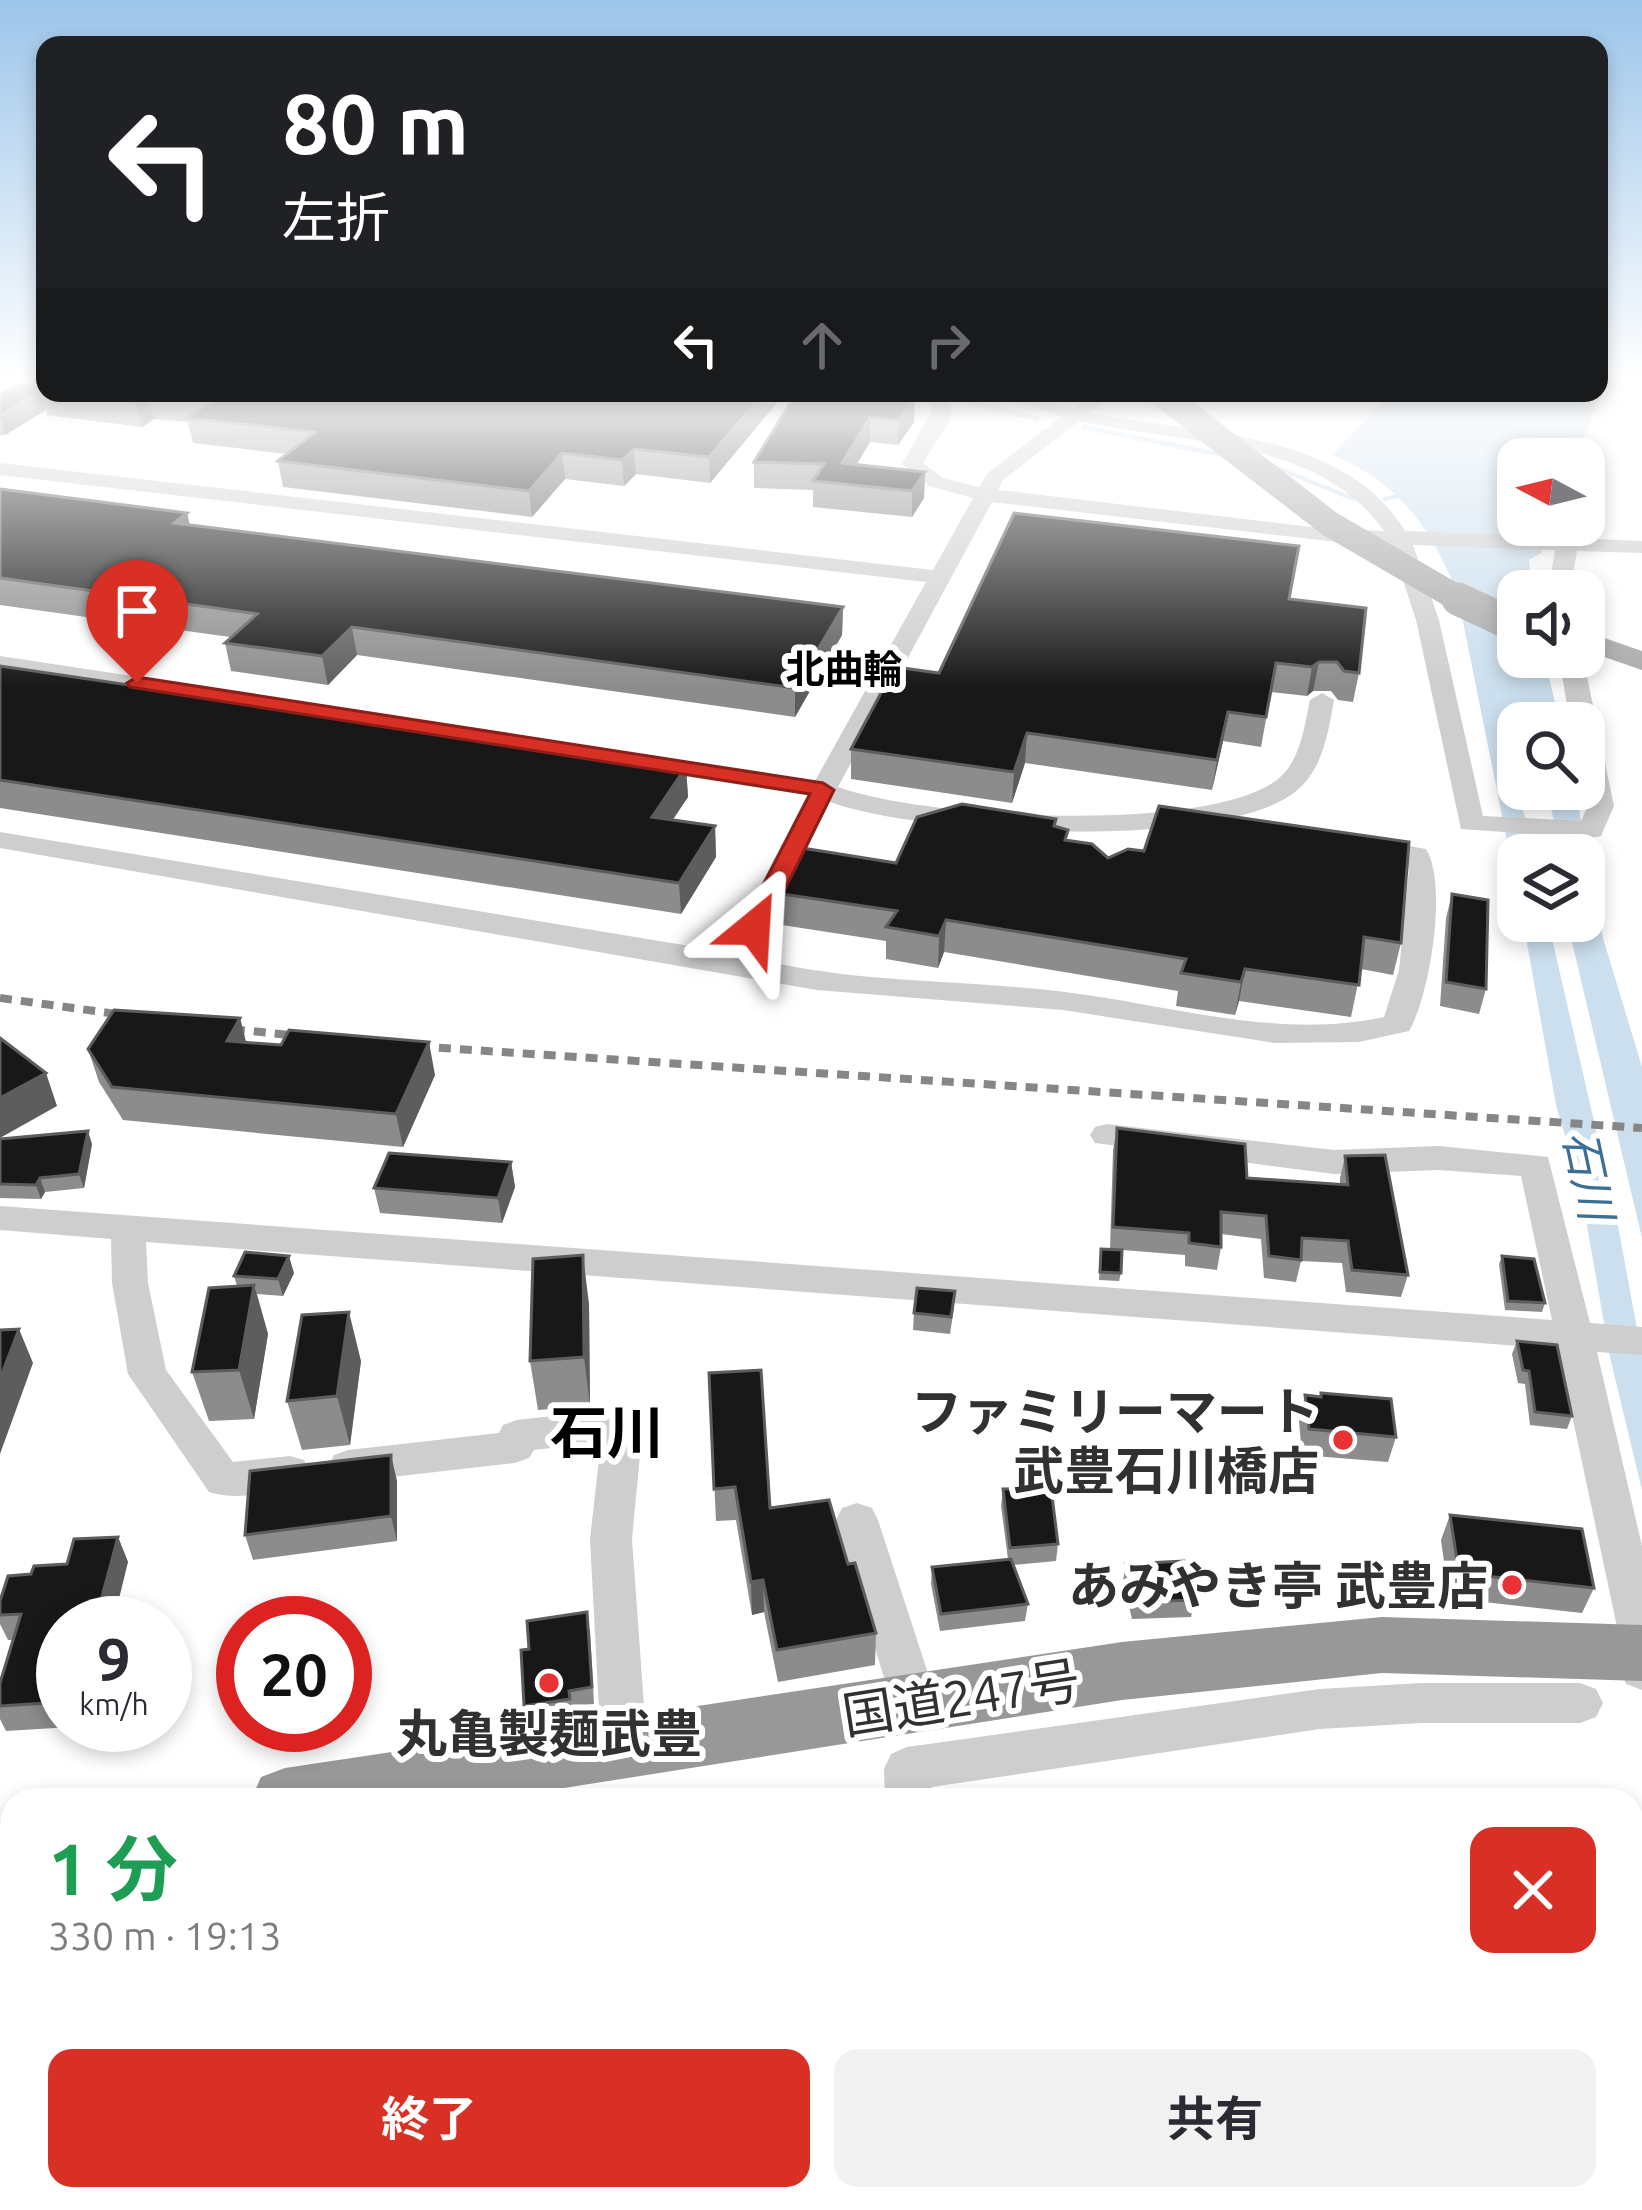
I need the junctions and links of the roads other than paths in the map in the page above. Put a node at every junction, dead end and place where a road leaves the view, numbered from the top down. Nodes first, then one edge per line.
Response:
1 (105, 481) edge
2 (935, 481) edge
3 (992, 481) edge
4 (1267, 481) edge
5 (1292, 481) edge
6 (1337, 481) edge
7 (986, 495) junction
8 (1402, 539) junction
9 (1497, 542) edge
10 (1604, 546) edge
11 (1642, 547) edge
12 (937, 577) junction
13 (1497, 605) edge
14 (1497, 618) edge
15 (1605, 648) edge
16 (1605, 661) edge
17 (1642, 661) edge
18 (0, 663) edge
19 (1642, 673) edge
20 (1322, 700) dead end
21 (539, 746) edge
22 (610, 757) edge
23 (823, 790) junction
24 (1600, 810) edge
25 (1185, 818) junction
26 (1118, 821) junction
27 (1257, 832) edge
28 (0, 840) edge
29 (1340, 843) edge
30 (1111, 858) edge
31 (736, 963) junction
32 (1107, 1135) dead end
33 (0, 1218) edge
34 (128, 1227) junction
35 (1582, 1337) junction
36 (1642, 1341) edge
37 (857, 1520) dead end
38 (1641, 1659) edge
39 (1580, 1703) dead end
40 (915, 1704) junction
41 (624, 1748) junction
42 (363, 1788) edge
43 (908, 1788) edge

1 - 12 street
2 - 7 street
3 - 7 street
4 - 14 main road, bridge
5 - 13 main road, bridge
6 - 8 street
7 - 8 street
7 - 12 street
8 - 9 street
8 - 24 street
10 - 11 street
12 - 23 street
15 - 17 main road
16 - 19 main road
18 - 21 street
20 - 25 street
22 - 23 street
23 - 26 street
23 - 31 street
25 - 26 street
25 - 27 street
26 - 30 street
28 - 31 street
29 - 31 street
32 - 35 street
33 - 34 street
34 - 35 street
34 - 41 street
35 - 36 street
35 - 38 street
37 - 40 street
38 - 40 highway, 国道247号
39 - 43 street
40 - 41 highway, 国道247号
41 - 42 highway, 国道247号

